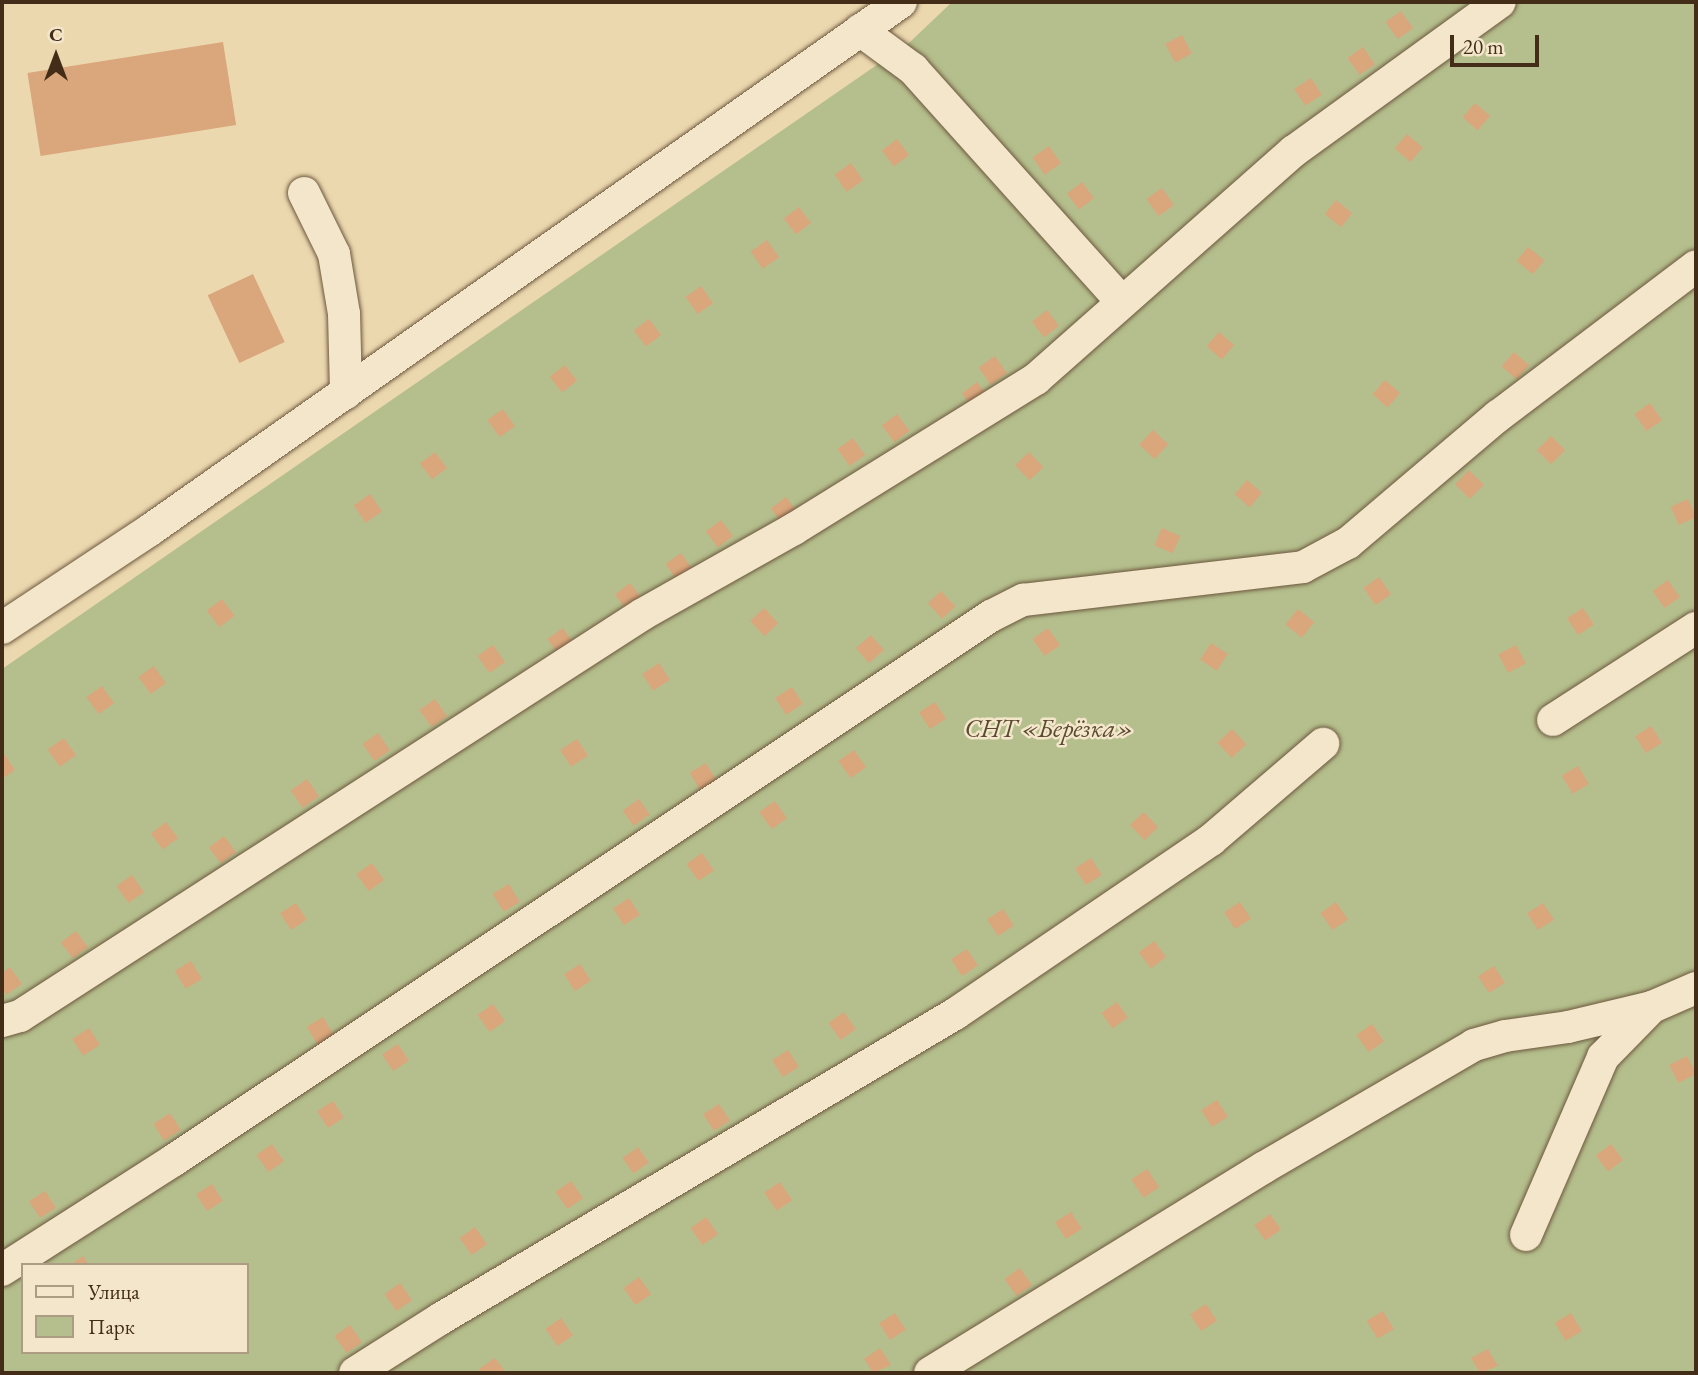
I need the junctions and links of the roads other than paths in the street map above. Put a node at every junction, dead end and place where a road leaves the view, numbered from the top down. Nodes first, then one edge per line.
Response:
1 (901, 2) edge
2 (1500, 2) edge
3 (860, 30) junction
4 (304, 193) dead end
5 (1696, 265) edge
6 (1122, 302) junction
7 (346, 393) junction
8 (2, 628) edge
9 (1696, 628) edge
10 (1553, 720) dead end
11 (1323, 744) dead end
12 (1696, 988) edge
13 (1652, 1007) junction
14 (2, 1021) edge
15 (1526, 1235) dead end
16 (2, 1270) edge
17 (355, 1373) edge
18 (930, 1373) edge

1 - 3 lane
2 - 6 lane
3 - 6 lane
3 - 7 lane
4 - 7 lane
5 - 16 lane
6 - 14 lane
7 - 8 lane
9 - 10 lane
11 - 17 lane
12 - 13 lane
13 - 15 lane
13 - 18 lane

